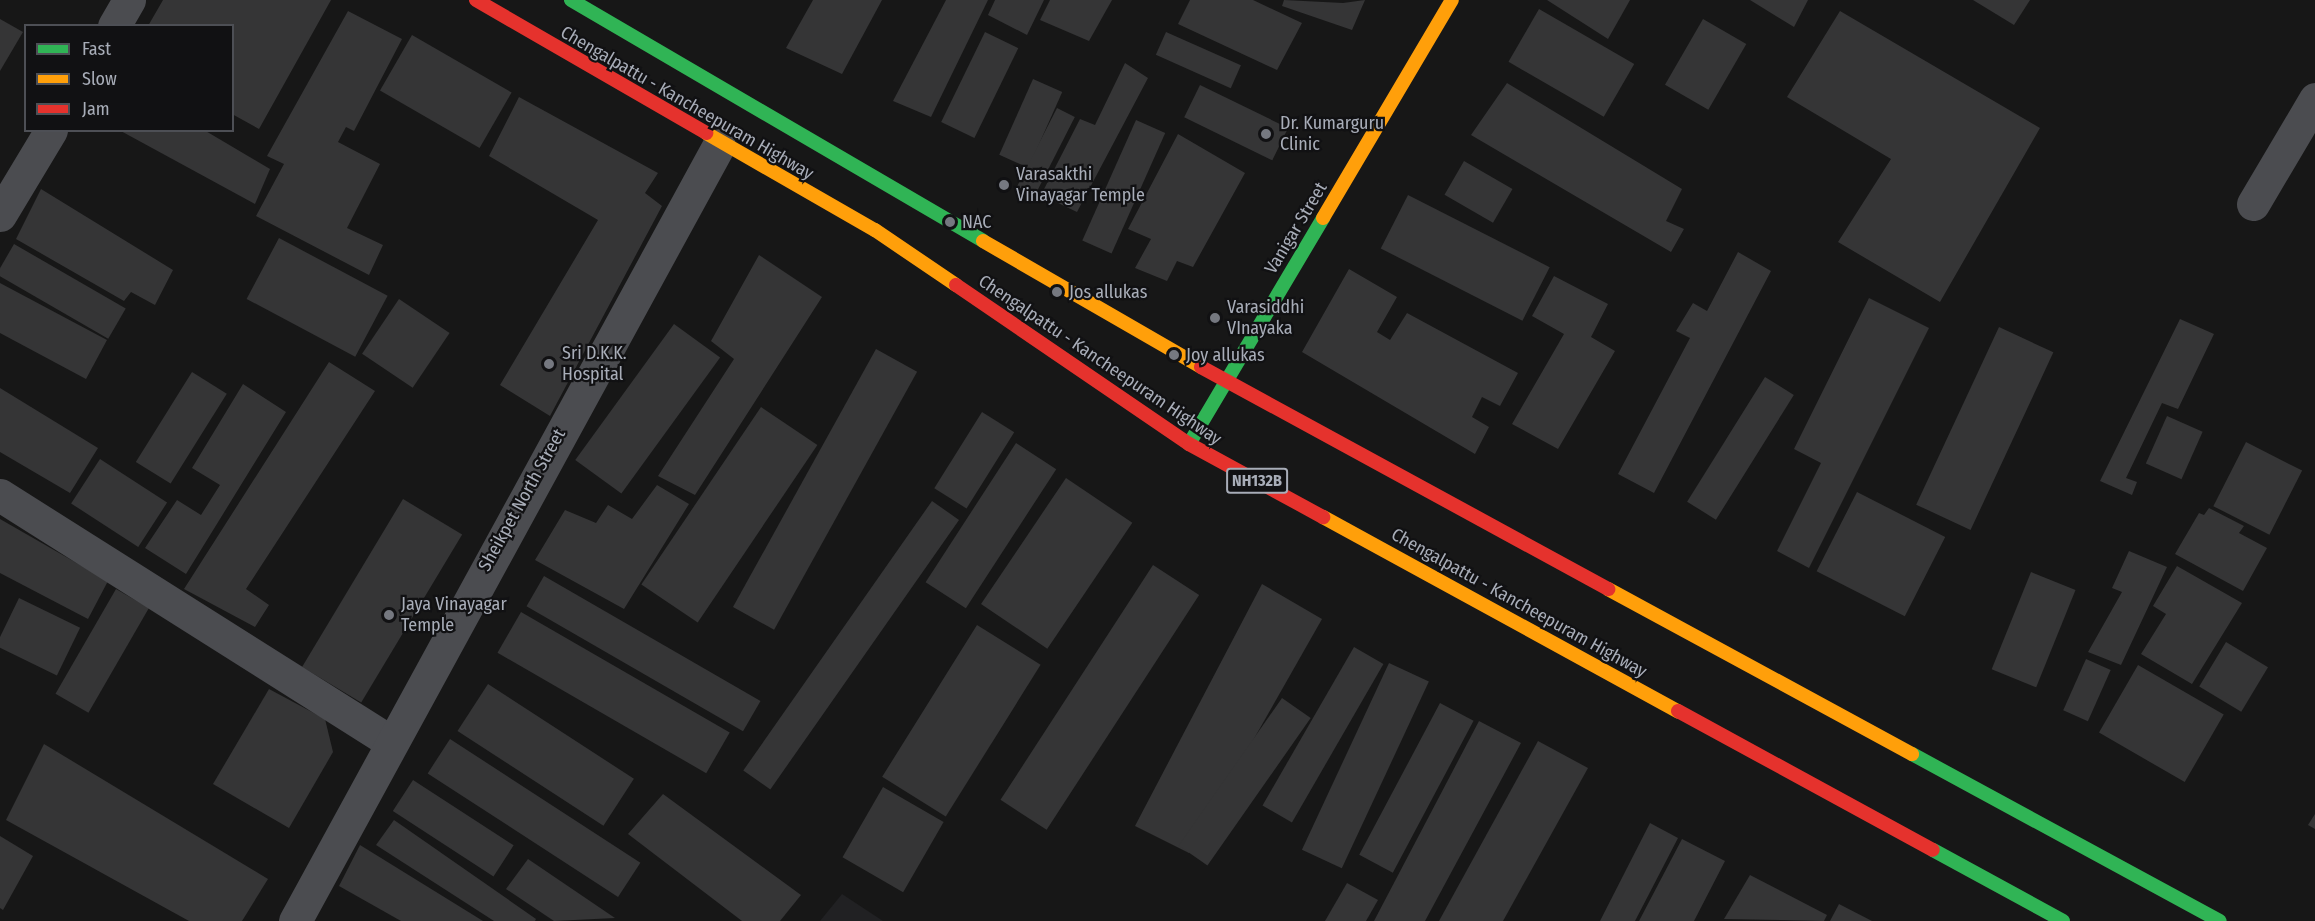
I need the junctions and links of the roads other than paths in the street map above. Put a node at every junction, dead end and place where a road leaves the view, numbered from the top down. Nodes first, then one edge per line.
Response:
1 (129, 0) edge
2 (476, 0) edge
3 (571, 0) edge
4 (1452, 0) edge
5 (115, 24) edge
6 (2315, 99) edge
7 (50, 132) edge
8 (718, 145) junction
9 (2253, 204) dead end
10 (0, 215) edge
11 (1226, 382) junction
12 (1189, 444) junction
13 (0, 495) edge
14 (389, 741) junction
15 (295, 921) edge
16 (2063, 921) edge
17 (2220, 921) edge

1 - 5 street
2 - 8 main road, Chengalpattu - Kancheepuram Highway / NH132B
3 - 11 main road
4 - 11 main road, Vanigar Street
6 - 9 street
7 - 10 street
8 - 12 main road, Chengalpattu - Kancheepuram Highway / NH132B
8 - 14 street, Sheikpet North Street
11 - 12 main road, Vanigar Street
11 - 17 main road
12 - 16 main road, Chengalpattu - Kancheepuram Highway / NH132B
13 - 14 street
14 - 15 street, Sheikpet North Street

